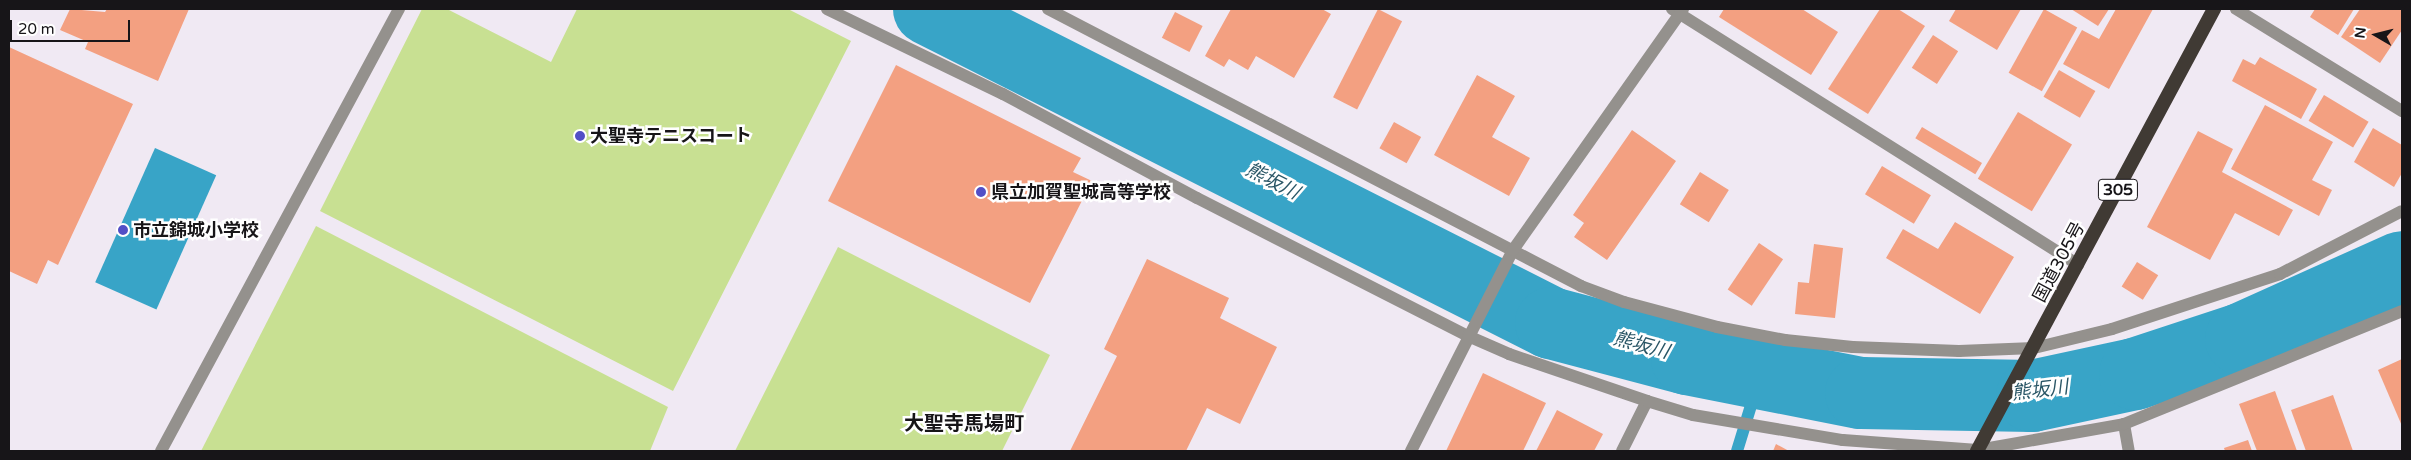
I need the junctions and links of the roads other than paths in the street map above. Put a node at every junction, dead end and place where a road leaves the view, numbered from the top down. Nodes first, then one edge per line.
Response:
1 (399, 9) edge
2 (827, 9) edge
3 (1048, 9) edge
4 (2214, 9) edge
5 (2236, 9) edge
6 (1678, 10) edge
7 (2402, 111) edge
8 (2402, 210) edge
9 (1513, 250) junction
10 (2078, 264) junction
11 (2402, 311) edge
12 (1470, 333) junction
13 (2034, 348) junction
14 (1647, 401) junction
15 (2124, 424) junction
16 (161, 451) edge
17 (1411, 451) edge
18 (1622, 451) edge
19 (1977, 451) edge
20 (2129, 451) edge

1 - 16 street
2 - 12 street
3 - 9 street
4 - 10 highway, 国道305号 / 305
5 - 7 street
6 - 9 street
6 - 10 street
8 - 13 street
9 - 12 street
9 - 13 street
10 - 13 highway, 国道305号 / 305
11 - 15 street
12 - 14 street
12 - 17 street
13 - 19 highway, 国道305号 / 305
14 - 18 street
14 - 19 street
15 - 19 street
15 - 20 street

